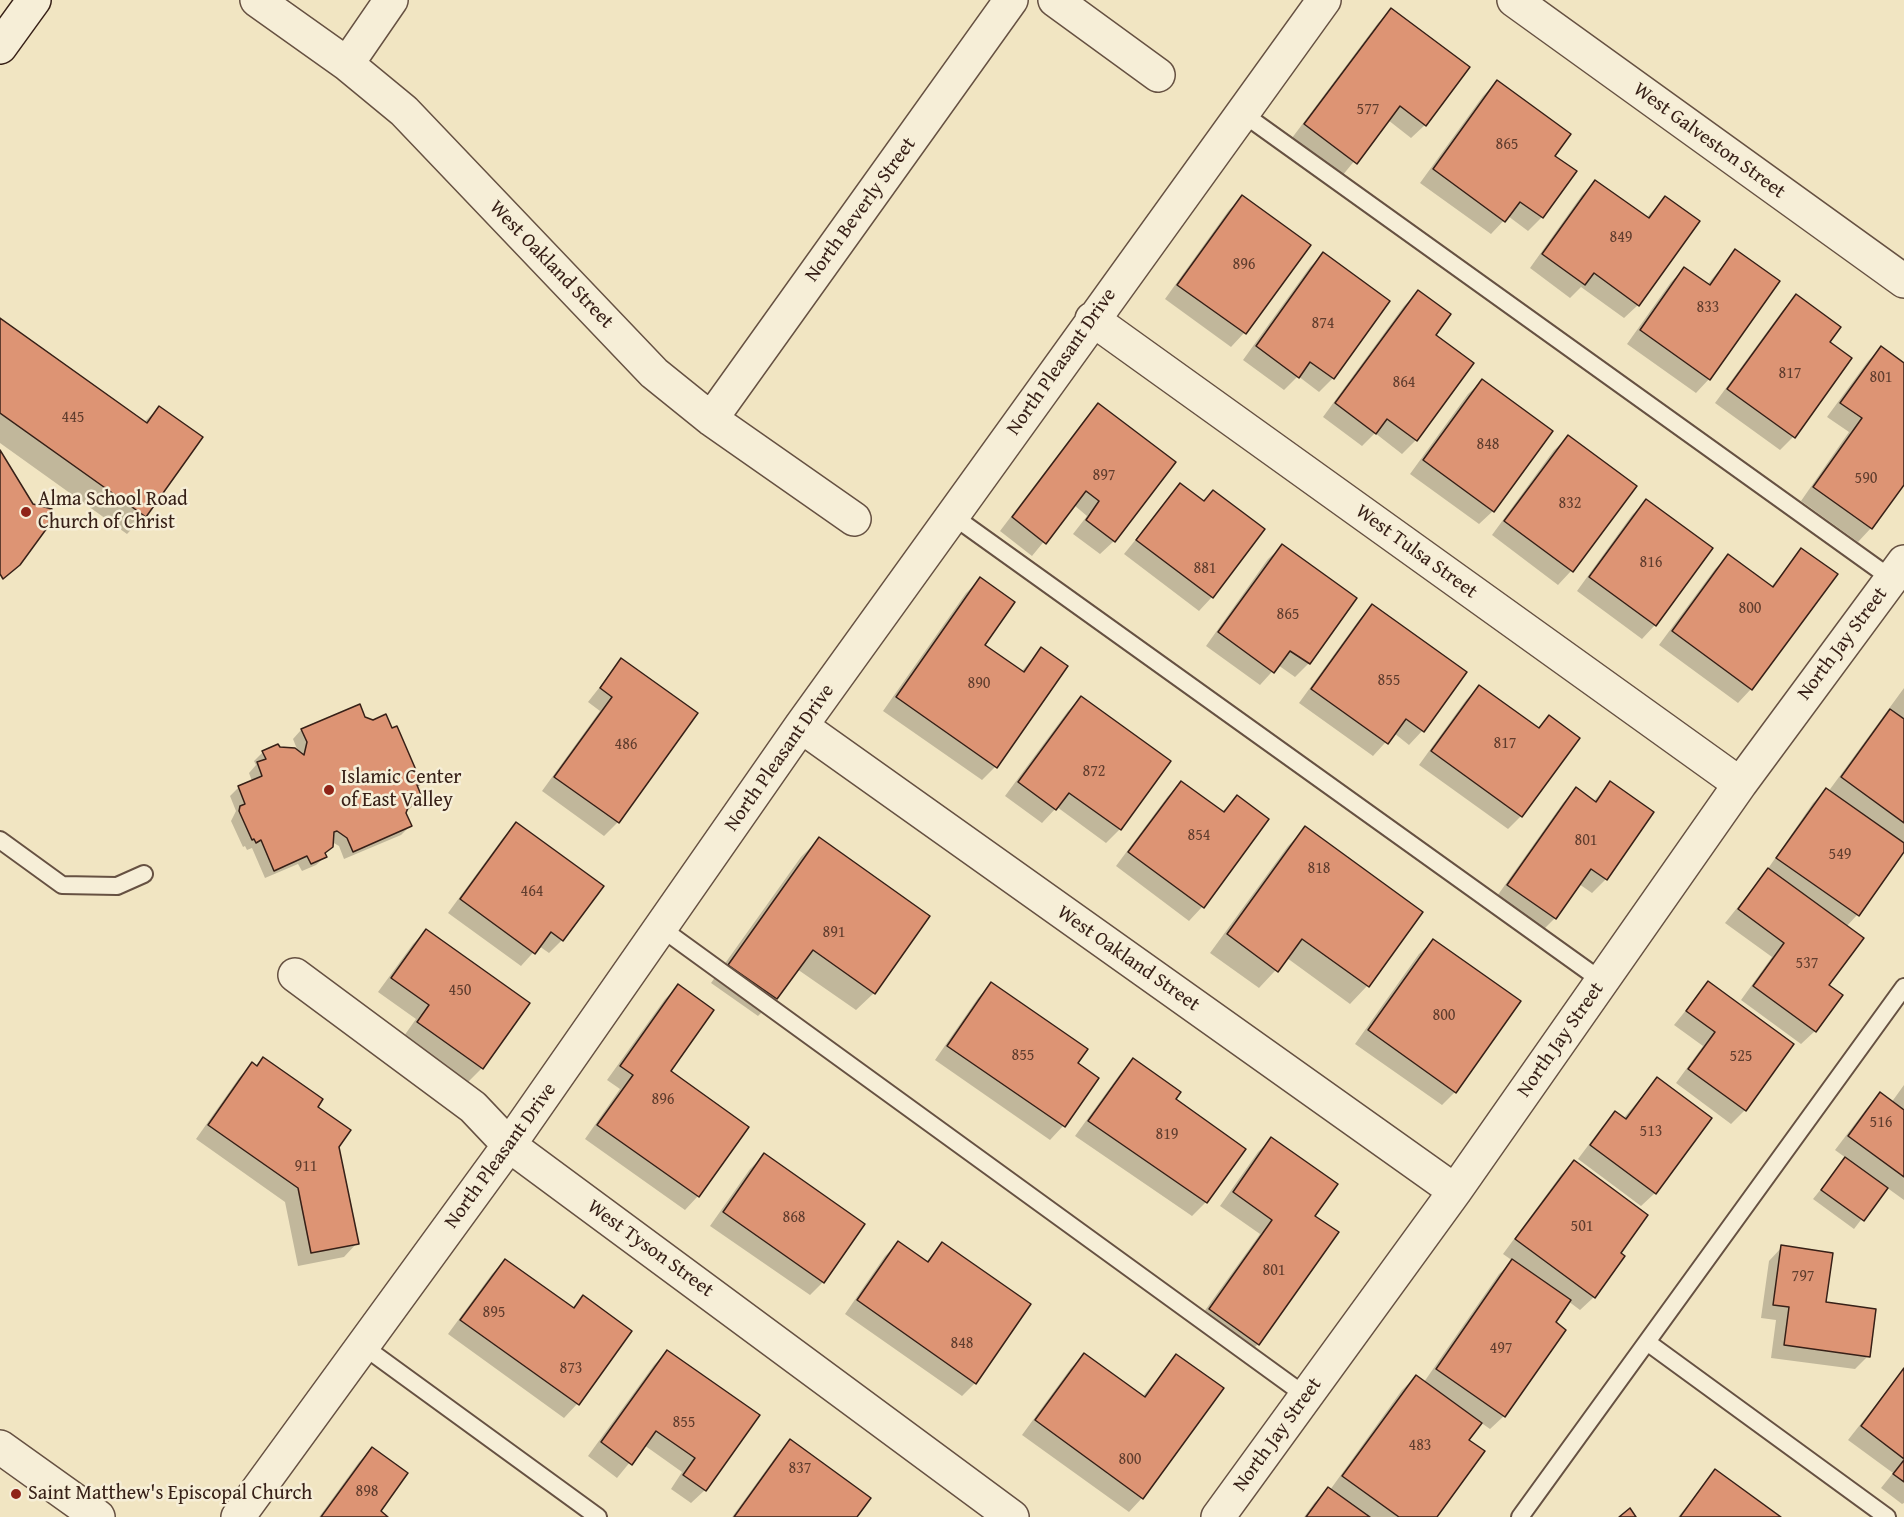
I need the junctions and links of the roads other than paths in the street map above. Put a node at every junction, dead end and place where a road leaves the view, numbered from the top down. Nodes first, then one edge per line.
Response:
1 (34, 0) edge
2 (257, 0) edge
3 (392, 0) edge
4 (1011, 0) edge
5 (1055, 0) edge
6 (1324, 0) edge
7 (1514, 0) edge
8 (0, 47) edge
9 (347, 64) junction
10 (1158, 75) dead end
11 (1242, 113) junction
12 (1904, 281) edge
13 (1092, 319) junction
14 (711, 419) junction
15 (953, 516) junction
16 (854, 519) dead end
17 (1898, 571) edge
18 (801, 726) junction
19 (1740, 784) junction
20 (0, 840) edge
21 (144, 874) dead end
22 (661, 928) junction
23 (295, 975) dead end
24 (1602, 981) junction
25 (1904, 987) edge
26 (510, 1146) junction
27 (1455, 1191) junction
28 (1647, 1342) junction
29 (363, 1346) junction
30 (1306, 1396) junction
31 (0, 1447) edge
32 (98, 1517) edge
33 (238, 1517) edge
34 (598, 1517) edge
35 (1012, 1517) edge
36 (1218, 1517) edge
37 (1520, 1517) edge
38 (1887, 1517) edge

1 - 8 street
2 - 9 street, West Oakland Street
3 - 9 street
4 - 14 street, North Beverly Street
5 - 10 street
6 - 11 street, North Pleasant Drive
7 - 12 street, West Galveston Street
9 - 14 street, West Oakland Street
11 - 13 street, North Pleasant Drive
11 - 17 lane
13 - 15 street, North Pleasant Drive
13 - 19 street, West Tulsa Street
14 - 16 street, West Oakland Street
15 - 18 street, North Pleasant Drive
15 - 24 lane
17 - 19 street, North Jay Street
18 - 22 street, North Pleasant Drive
18 - 27 street, West Oakland Street
19 - 24 street, North Jay Street
20 - 21 lane
22 - 26 street, North Pleasant Drive
22 - 30 lane
23 - 26 street, West Tyson Street
24 - 27 street, North Jay Street
25 - 28 lane
26 - 29 street, North Pleasant Drive
26 - 35 street, West Tyson Street
27 - 30 street, North Jay Street
28 - 37 lane
28 - 38 lane
29 - 33 street, North Pleasant Drive
29 - 34 lane
30 - 36 street, North Jay Street
31 - 32 street

